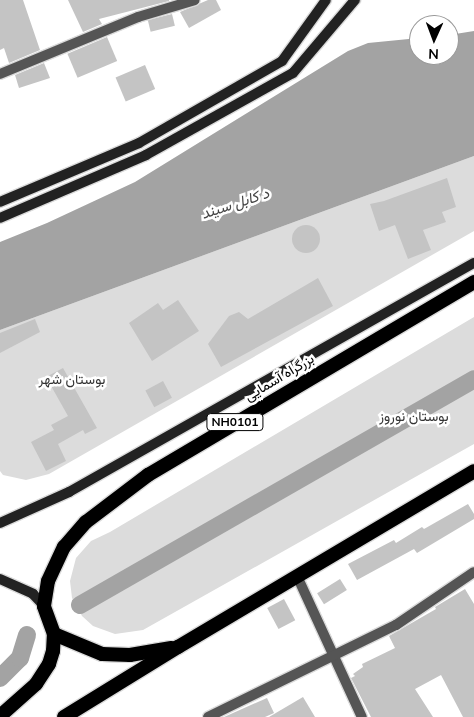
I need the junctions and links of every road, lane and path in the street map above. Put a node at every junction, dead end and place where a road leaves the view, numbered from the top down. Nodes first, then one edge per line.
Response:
1 (195, 0) edge
2 (326, 0) edge
3 (355, 0) edge
4 (0, 74) edge
5 (0, 202) edge
6 (0, 218) edge
7 (474, 263) edge
8 (474, 282) edge
9 (474, 472) edge
10 (0, 524) edge
11 (474, 572) edge
12 (297, 576) junction
13 (0, 579) edge
14 (44, 606) junction
15 (54, 634) junction
16 (178, 647) junction
17 (333, 657) junction
18 (0, 716) edge
19 (64, 717) edge
20 (208, 717) edge
21 (362, 717) edge

1 - 4 street
2 - 5 main road
3 - 6 main road
7 - 10 main road
8 - 14 highway, بزرگراه آسمایی / NH0101
9 - 12 highway
11 - 17 street
12 - 16 highway
12 - 17 street
13 - 14 main road
14 - 15 highway, NH0101
15 - 16 highway
15 - 18 highway, NH0101
16 - 19 highway
17 - 20 street
17 - 21 street

